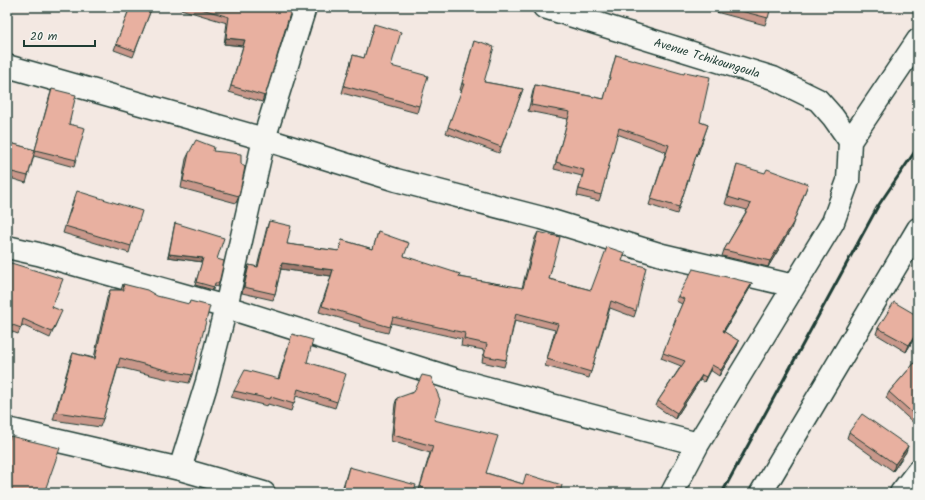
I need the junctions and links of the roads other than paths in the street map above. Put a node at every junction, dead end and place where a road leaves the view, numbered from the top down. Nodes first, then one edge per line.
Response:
1 (305, 7) edge
2 (544, 7) edge
3 (918, 40) edge
4 (7, 66) edge
5 (264, 139) junction
6 (850, 141) junction
7 (918, 229) edge
8 (7, 247) edge
9 (794, 286) junction
10 (226, 307) junction
11 (7, 429) edge
12 (698, 444) junction
13 (180, 469) junction
14 (917, 474) edge
15 (264, 493) edge
16 (672, 493) edge
17 (761, 493) edge
18 (902, 493) edge

1 - 5 street
2 - 6 street, Avenue Tchikoungoula
3 - 6 street
4 - 5 street
5 - 9 street
5 - 10 street
6 - 9 street
7 - 17 street
8 - 10 street
9 - 12 street
10 - 12 street
10 - 13 street
11 - 13 street
12 - 16 street
13 - 15 street
14 - 18 street

